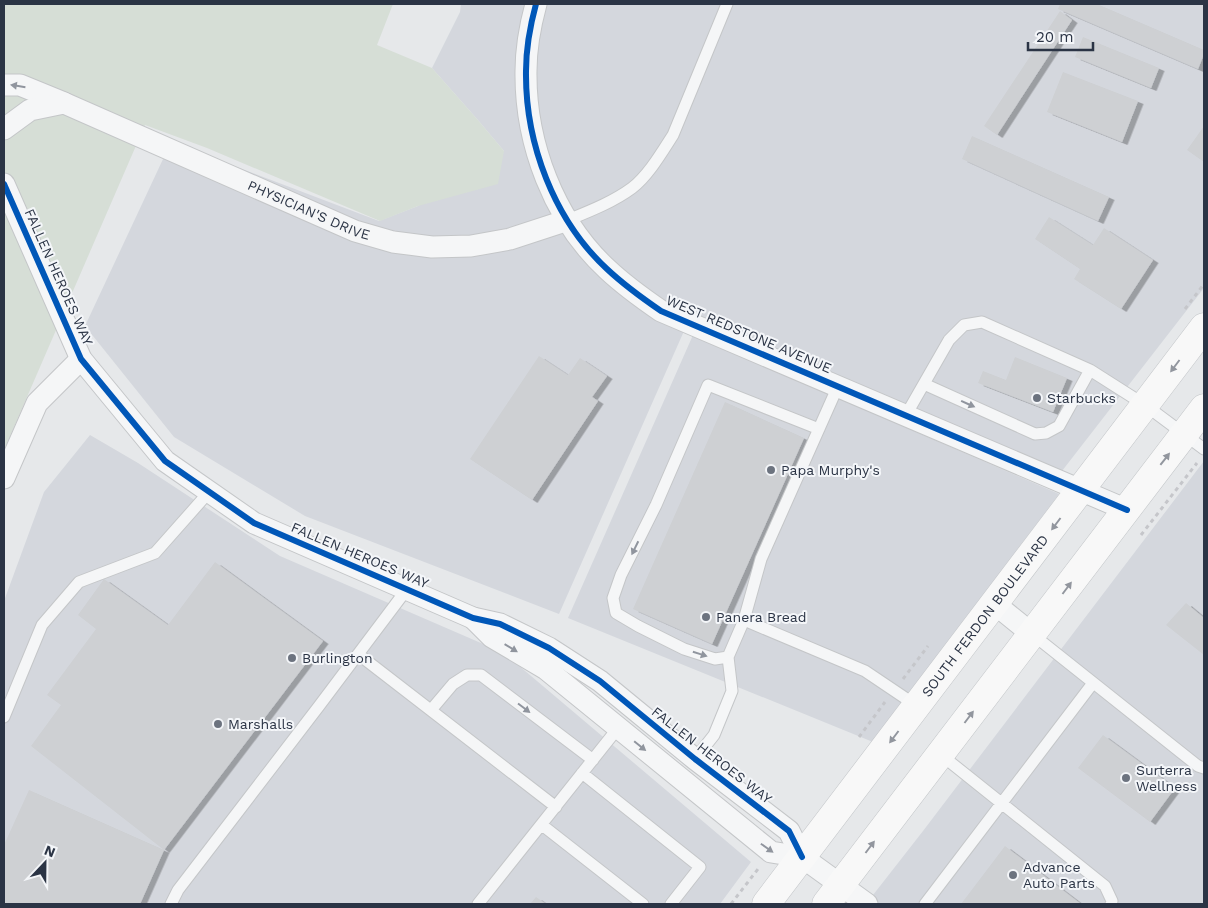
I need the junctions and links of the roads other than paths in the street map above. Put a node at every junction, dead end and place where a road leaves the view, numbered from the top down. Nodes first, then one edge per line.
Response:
1 (536, 4) edge
2 (727, 4) edge
3 (4, 85) edge
4 (64, 102) junction
5 (4, 129) edge
6 (4, 184) edge
7 (568, 220) junction
8 (1204, 327) edge
9 (81, 359) junction
10 (1090, 370) junction
11 (924, 384) junction
12 (838, 386) junction
13 (1145, 405) junction
14 (1204, 408) edge
15 (906, 415) junction
16 (818, 430) junction
17 (1194, 442) edge
18 (4, 478) edge
19 (1081, 490) junction
20 (209, 492) junction
21 (1126, 510) junction
22 (407, 589) junction
23 (995, 604) junction
24 (473, 618) junction
25 (744, 620) junction
26 (1032, 634) junction
27 (358, 654) junction
28 (728, 657) junction
29 (1093, 683) junction
30 (917, 706) junction
31 (431, 710) junction
32 (4, 717) edge
33 (618, 728) junction
34 (940, 754) junction
35 (695, 758) junction
36 (593, 760) junction
37 (1204, 768) edge
38 (582, 773) junction
39 (1002, 803) junction
40 (556, 807) junction
41 (542, 825) junction
42 (802, 858) junction
43 (833, 895) edge
44 (171, 904) edge
45 (478, 904) edge
46 (643, 904) edge
47 (671, 904) edge
48 (766, 904) edge
49 (867, 904) edge
50 (925, 904) edge
51 (1112, 904) edge

1 - 7 street, WEST REDSTONE AVENUE
2 - 7 lane
4 -> 3 street, PHYSICIAN'S DRIVE
4 - 5 street
4 - 7 street, PHYSICIAN'S DRIVE
6 - 9 street, FALLEN HEROES WAY
7 - 12 street, WEST REDSTONE AVENUE
8 -> 13 main road, SOUTH FERDON BOULEVARD
9 - 18 street
9 - 20 street, FALLEN HEROES WAY
10 - 11 lane
11 -> 10 lane
10 - 13 lane
11 - 15 lane
12 - 15 street, WEST REDSTONE AVENUE
12 - 16 lane
13 - 17 lane
13 - 19 main road, SOUTH FERDON BOULEVARD
14 - 17 main road
15 - 19 street, WEST REDSTONE AVENUE
16 - 25 lane
16 -> 28 lane
21 -> 17 main road
19 - 21 street, WEST REDSTONE AVENUE
19 -> 23 main road, SOUTH FERDON BOULEVARD
20 - 22 street, FALLEN HEROES WAY
20 - 32 lane
26 -> 21 main road
22 - 24 street, FALLEN HEROES WAY
22 - 27 lane
23 - 26 street
23 - 30 main road, SOUTH FERDON BOULEVARD
24 -> 33 street, FALLEN HEROES WAY
24 - 35 street, FALLEN HEROES WAY
25 - 28 lane
25 - 30 lane
26 - 29 lane
34 -> 26 main road
27 - 31 lane
27 - 44 lane
28 - 35 lane
29 - 37 lane
29 - 39 lane
30 -> 42 main road, SOUTH FERDON BOULEVARD
31 -> 36 lane
31 - 40 lane
33 - 36 lane
33 -> 42 street, FALLEN HEROES WAY
34 - 39 lane
43 -> 34 main road
35 - 42 street, FALLEN HEROES WAY
36 - 38 lane
38 - 40 lane
38 - 47 lane
39 - 50 lane
39 - 51 lane
40 - 41 lane
41 - 45 lane
41 - 46 lane
42 - 43 street
42 - 48 main road, SOUTH FERDON BOULEVARD
43 - 49 street

